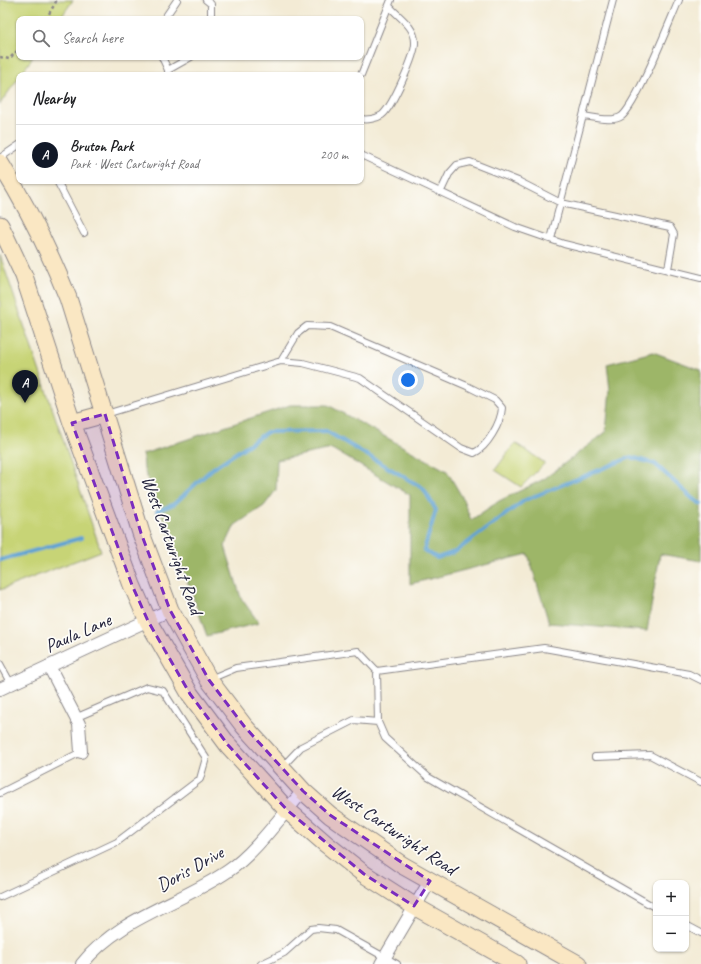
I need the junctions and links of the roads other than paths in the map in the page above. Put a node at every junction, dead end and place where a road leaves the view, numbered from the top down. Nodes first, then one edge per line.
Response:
1 (177, 0) edge
2 (206, 0) edge
3 (391, 0) edge
4 (613, 0) edge
5 (679, 0) edge
6 (390, 7) junction
7 (166, 16) edge
8 (211, 16) edge
9 (163, 60) edge
10 (187, 60) edge
11 (168, 72) edge
12 (169, 72) edge
13 (362, 72) edge
14 (583, 116) junction
15 (364, 119) edge
16 (16, 147) edge
17 (364, 156) edge
18 (0, 158) edge
19 (0, 163) edge
20 (59, 184) edge
21 (442, 191) junction
22 (560, 202) junction
23 (0, 225) edge
24 (84, 233) dead end
25 (551, 239) junction
26 (668, 269) junction
27 (701, 278) edge
28 (281, 361) junction
29 (105, 414) junction
30 (72, 423) junction
31 (170, 610) junction
32 (148, 622) junction
33 (0, 664) edge
34 (49, 666) junction
35 (377, 671) junction
36 (209, 680) junction
37 (701, 680) edge
38 (5, 687) edge
39 (76, 718) junction
40 (378, 722) junction
41 (81, 752) joint
42 (595, 757) dead end
43 (282, 767) junction
44 (701, 782) edge
45 (303, 791) junction
46 (0, 793) edge
47 (287, 810) junction
48 (430, 881) junction
49 (0, 897) edge
50 (414, 906) junction
51 (653, 906) edge
52 (689, 927) edge
53 (701, 933) edge
54 (383, 960) edge
55 (82, 964) edge
56 (261, 964) edge
57 (398, 964) edge
58 (517, 964) edge
59 (578, 964) edge

1 - 7 lane
2 - 8 lane
3 - 6 lane
4 - 14 lane
5 - 14 lane
6 - 13 lane
6 - 15 lane
9 - 11 lane
10 - 12 lane
14 - 22 lane
16 - 18 lane
17 - 21 lane
19 - 29 main road, West Cartwright Road
20 - 24 lane
21 - 22 lane
21 - 25 lane
22 - 25 lane
22 - 26 lane
23 - 30 main road
25 - 26 lane
26 - 27 lane
28 - 28 lane
28 - 29 lane
29 - 30 main road
29 - 31 main road, West Cartwright Road
30 - 32 main road
31 - 32 street, Paula Lane
31 - 36 main road, West Cartwright Road
32 - 34 street, Paula Lane
32 - 47 main road
33 - 38 lane
34 - 38 street, Paula Lane
34 - 39 street
35 - 36 lane
35 - 37 lane
35 - 40 lane
36 - 43 main road, West Cartwright Road
39 - 41 street
39 - 49 lane
40 - 43 lane
40 - 51 lane
41 - 46 lane
42 - 44 lane
43 - 45 main road, West Cartwright Road
45 - 47 street, Doris Drive
45 - 48 main road, West Cartwright Road
47 - 50 main road
47 - 55 street, Doris Drive
48 - 50 street
48 - 59 main road, West Cartwright Road
50 - 54 street
50 - 58 main road
52 - 53 lane
54 - 56 lane
54 - 57 lane

